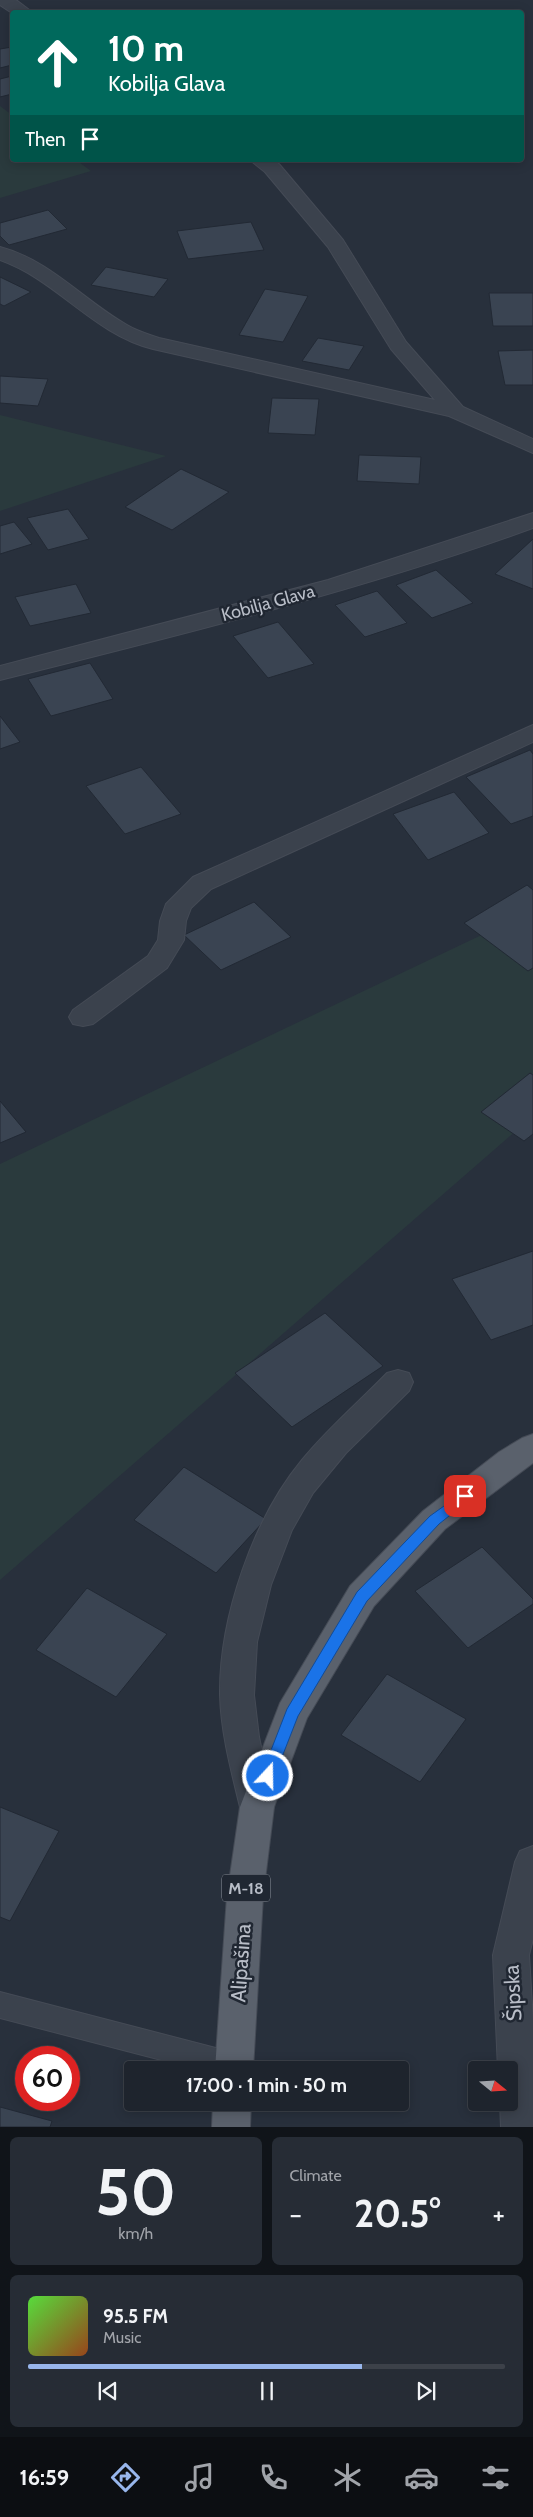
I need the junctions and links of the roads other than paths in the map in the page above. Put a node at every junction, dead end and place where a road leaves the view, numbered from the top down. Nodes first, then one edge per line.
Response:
1 (4, 0) edge
2 (21, 10) edge
3 (262, 162) edge
4 (0, 253) edge
5 (456, 411) junction
6 (533, 447) edge
7 (533, 520) edge
8 (0, 673) edge
9 (533, 734) edge
10 (83, 1017) dead end
11 (398, 1382) dead end
12 (533, 1447) edge
13 (257, 1807) junction
14 (533, 1862) edge
15 (0, 2005) edge
16 (208, 2061) edge
17 (234, 2061) edge
18 (232, 2111) edge
19 (231, 2127) edge
20 (520, 2127) edge

1 - 2 street
3 - 5 street
4 - 5 street
5 - 6 street
7 - 8 street, Kobilja Glava
9 - 10 street
11 - 13 street
12 - 13 main road, Alipašina / M-18
13 - 17 main road, Alipašina / M-18
14 - 20 street, Šipska
15 - 16 lane
18 - 19 main road

